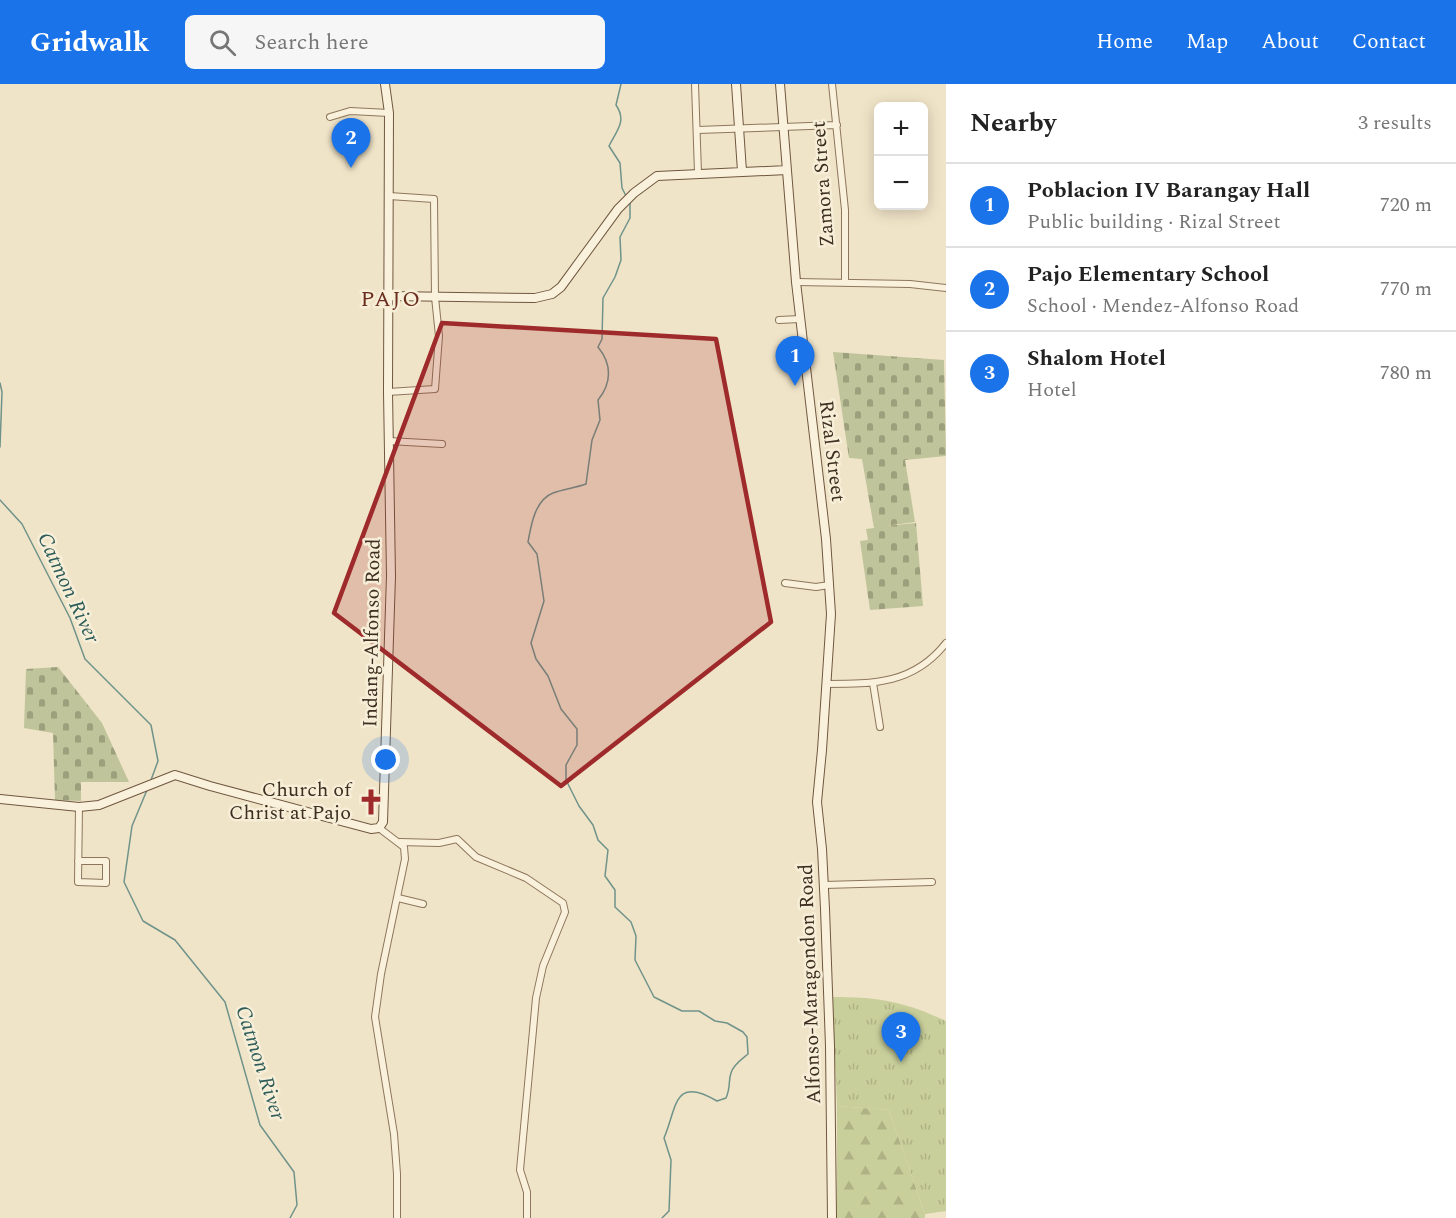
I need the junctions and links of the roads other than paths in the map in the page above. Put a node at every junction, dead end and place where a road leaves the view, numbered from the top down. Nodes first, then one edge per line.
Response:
1 (386, 84) edge
2 (695, 84) edge
3 (736, 84) edge
4 (780, 84) edge
5 (832, 84) edge
6 (389, 113) junction
7 (330, 117) dead end
8 (837, 125) junction
9 (740, 128) junction
10 (784, 128) junction
11 (698, 130) junction
12 (787, 170) junction
13 (742, 171) junction
14 (698, 173) junction
15 (388, 196) junction
16 (796, 282) junction
17 (845, 282) junction
18 (946, 288) edge
19 (389, 296) junction
20 (435, 297) junction
21 (800, 319) junction
22 (778, 320) dead end
23 (388, 392) junction
24 (389, 441) junction
25 (442, 444) dead end
26 (785, 583) dead end
27 (829, 585) junction
28 (946, 643) edge
29 (873, 683) junction
30 (826, 684) junction
31 (880, 727) dead end
32 (822, 750) joint
33 (0, 799) edge
34 (79, 807) junction
35 (379, 828) junction
36 (400, 842) junction
37 (78, 861) junction
38 (932, 882) dead end
39 (824, 885) junction
40 (398, 898) junction
41 (423, 904) dead end
42 (397, 1218) edge
43 (526, 1218) edge
44 (832, 1218) edge

1 - 6 main road, Indang-Alfonso Road
2 - 11 street
3 - 9 main road
4 - 10 main road, Rizal Street
5 - 8 street, Zamora Street
6 - 7 street
6 - 15 main road, Indang-Alfonso Road
8 - 10 street
8 - 17 street, Zamora Street
9 - 10 street
9 - 11 street
9 - 13 main road
10 - 12 main road, Rizal Street
11 - 14 street
12 - 13 main road
12 - 16 main road, Rizal Street
13 - 14 main road
14 - 20 main road
15 - 19 main road, Indang-Alfonso Road
15 - 20 street
16 - 17 street
16 - 21 main road, Rizal Street
17 - 18 street
19 - 20 main road
19 - 23 main road, Indang-Alfonso Road
20 - 23 street
21 - 22 street
21 - 27 main road, Rizal Street
23 - 24 main road, Indang-Alfonso Road
24 - 25 street
24 - 35 main road, Indang-Alfonso Road
26 - 27 street
27 - 30 main road, Rizal Street
28 - 29 street
29 - 30 street
29 - 31 street
30 - 32 main road, Rizal Street
32 - 39 main road, Alfonso-Maragondon Road
33 - 34 main road
34 - 35 main road
34 - 37 street
35 - 36 street
36 - 40 street
36 - 43 street
37 - 37 street
38 - 39 street
39 - 44 main road, Alfonso-Maragondon Road
40 - 41 street
40 - 42 street

